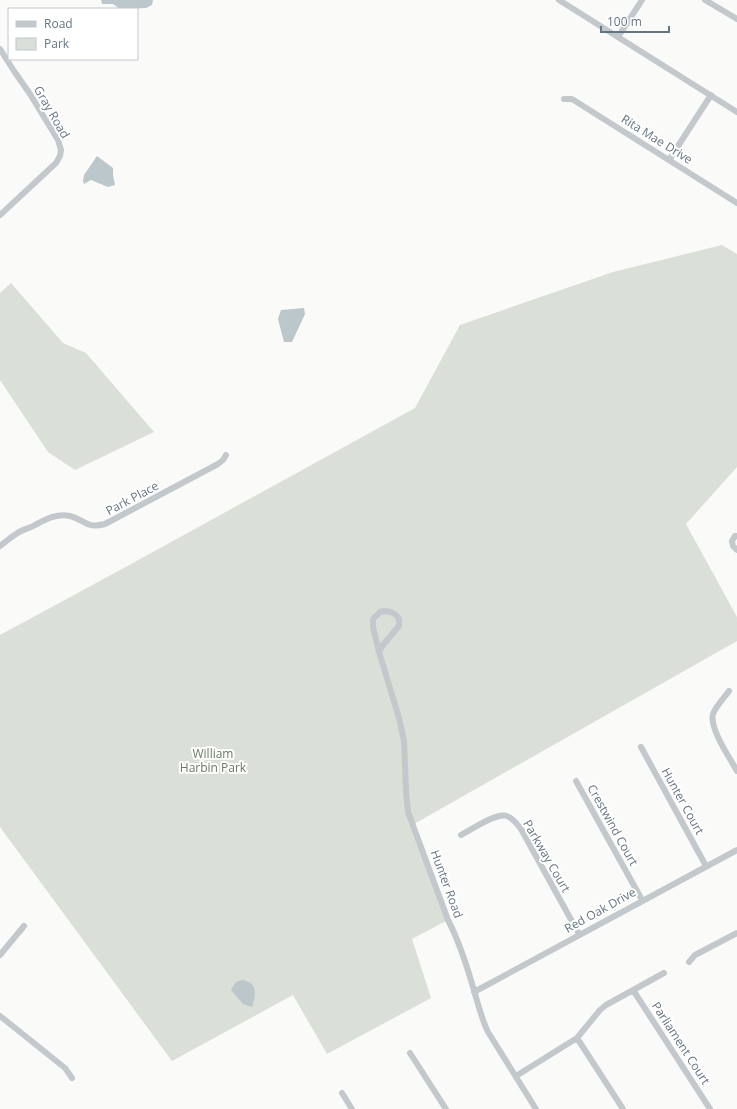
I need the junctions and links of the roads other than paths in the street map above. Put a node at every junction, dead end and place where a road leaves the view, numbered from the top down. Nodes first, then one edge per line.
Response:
1 (559, 0) edge
2 (642, 0) edge
3 (705, 0) edge
4 (737, 19) edge
5 (618, 37) junction
6 (0, 49) edge
7 (711, 95) junction
8 (564, 99) dead end
9 (737, 112) edge
10 (669, 160) junction
11 (737, 203) edge
12 (0, 216) edge
13 (226, 455) dead end
14 (737, 536) edge
15 (0, 546) edge
16 (737, 550) edge
17 (379, 652) junction
18 (730, 691) dead end
19 (641, 747) dead end
20 (737, 771) edge
21 (576, 781) dead end
22 (461, 835) dead end
23 (737, 850) edge
24 (706, 866) junction
25 (642, 900) junction
26 (24, 926) dead end
27 (737, 933) edge
28 (579, 934) junction
29 (0, 955) edge
30 (689, 962) dead end
31 (664, 973) dead end
32 (633, 990) junction
33 (474, 992) junction
34 (0, 1016) edge
35 (577, 1038) junction
36 (410, 1053) dead end
37 (516, 1076) junction
38 (72, 1078) dead end
39 (342, 1093) dead end
40 (352, 1109) edge
41 (446, 1109) edge
42 (536, 1109) edge
43 (623, 1109) edge
44 (710, 1109) edge

1 - 5 street
2 - 5 street
3 - 4 street
5 - 7 street
6 - 12 street, Gray Road
7 - 9 street
7 - 10 street
8 - 10 street, Rita Mae Drive
10 - 11 street, Rita Mae Drive
13 - 15 street, Park Place
14 - 16 street
17 - 17 street, Hunter Road
17 - 33 street, Hunter Road
18 - 20 street
19 - 24 street, Hunter Court
21 - 25 street, Crestwind Court
22 - 28 street, Parkway Court
23 - 24 street, Red Oak Drive
24 - 25 street, Red Oak Drive
25 - 28 street, Red Oak Drive
26 - 29 street
27 - 30 street
28 - 33 street, Red Oak Drive
31 - 32 street
32 - 35 street
32 - 44 street, Parliament Court
33 - 37 street, Hunter Road
34 - 38 street
35 - 37 street
35 - 43 street
36 - 41 street
37 - 42 street, Hunter Road
39 - 40 street

